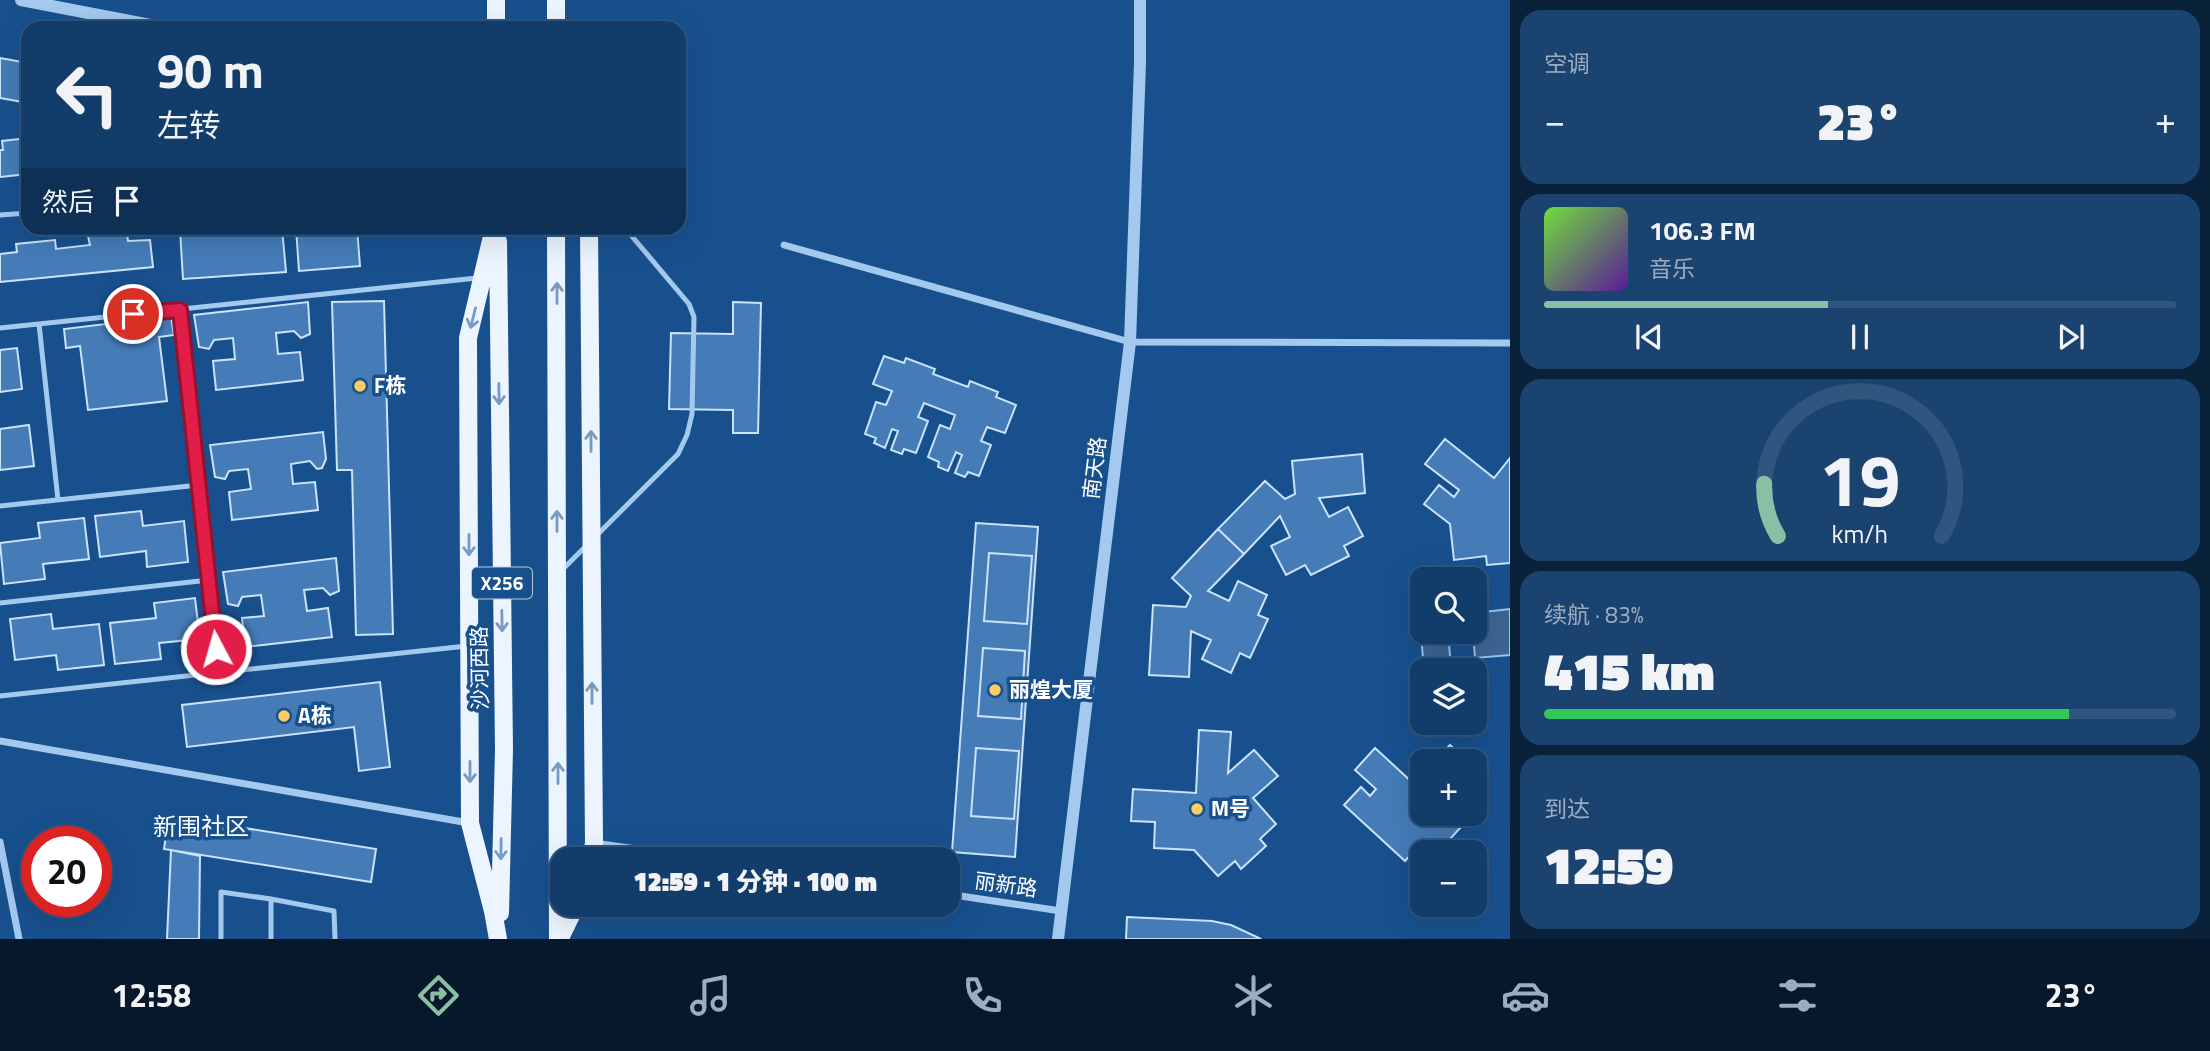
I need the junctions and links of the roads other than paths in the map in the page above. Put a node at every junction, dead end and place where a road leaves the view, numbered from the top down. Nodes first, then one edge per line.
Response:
1 (21, 0) edge
2 (496, 0) edge
3 (556, 0) edge
4 (1140, 0) edge
5 (130, 21) edge
6 (496, 21) edge
7 (556, 21) edge
8 (21, 214) edge
9 (0, 215) edge
10 (494, 235) edge
11 (496, 235) edge
12 (556, 235) edge
13 (589, 235) edge
14 (631, 235) edge
15 (784, 245) dead end
16 (483, 277) junction
17 (180, 310) junction
18 (40, 324) junction
19 (0, 328) edge
20 (1130, 342) junction
21 (1510, 343) edge
22 (199, 485) junction
23 (58, 500) junction
24 (0, 506) edge
25 (592, 541) junction
26 (557, 575) junction
27 (209, 580) junction
28 (0, 603) edge
29 (470, 646) junction
30 (219, 672) junction
31 (0, 696) edge
32 (0, 741) edge
33 (470, 824) junction
34 (0, 842) edge
35 (592, 847) edge
36 (960, 896) edge
37 (271, 899) junction
38 (1061, 911) junction
39 (570, 917) edge
40 (19, 939) edge
41 (221, 939) edge
42 (271, 939) edge
43 (335, 939) edge
44 (499, 939) edge
45 (559, 939) edge
46 (1058, 939) edge

1 - 5 street
2 - 6 main road
3 - 7 main road
4 - 20 street, 南天路
8 - 9 lane
10 - 16 main road
11 -> 44 main road, 沙河西路 / X256
26 -> 12 main road, X256
25 -> 13 main road
14 - 25 lane
15 - 20 street
16 - 17 lane
16 -> 29 main road
17 - 18 lane
17 - 22 lane
18 - 19 lane
18 - 23 lane
20 - 21 street
20 - 38 street, 南天路
22 - 23 lane
22 - 27 lane
23 - 24 lane
25 - 26 lane
35 -> 25 main road
45 -> 26 main road, X256
27 - 28 lane
27 - 30 lane
29 - 30 lane
29 -> 33 main road
30 - 31 lane
32 - 33 street
33 - 44 main road
34 - 40 street
36 - 38 street, 丽新路
37 - 41 lane
37 - 42 lane
37 - 43 lane
38 - 46 street, 南天路
39 - 45 main road

